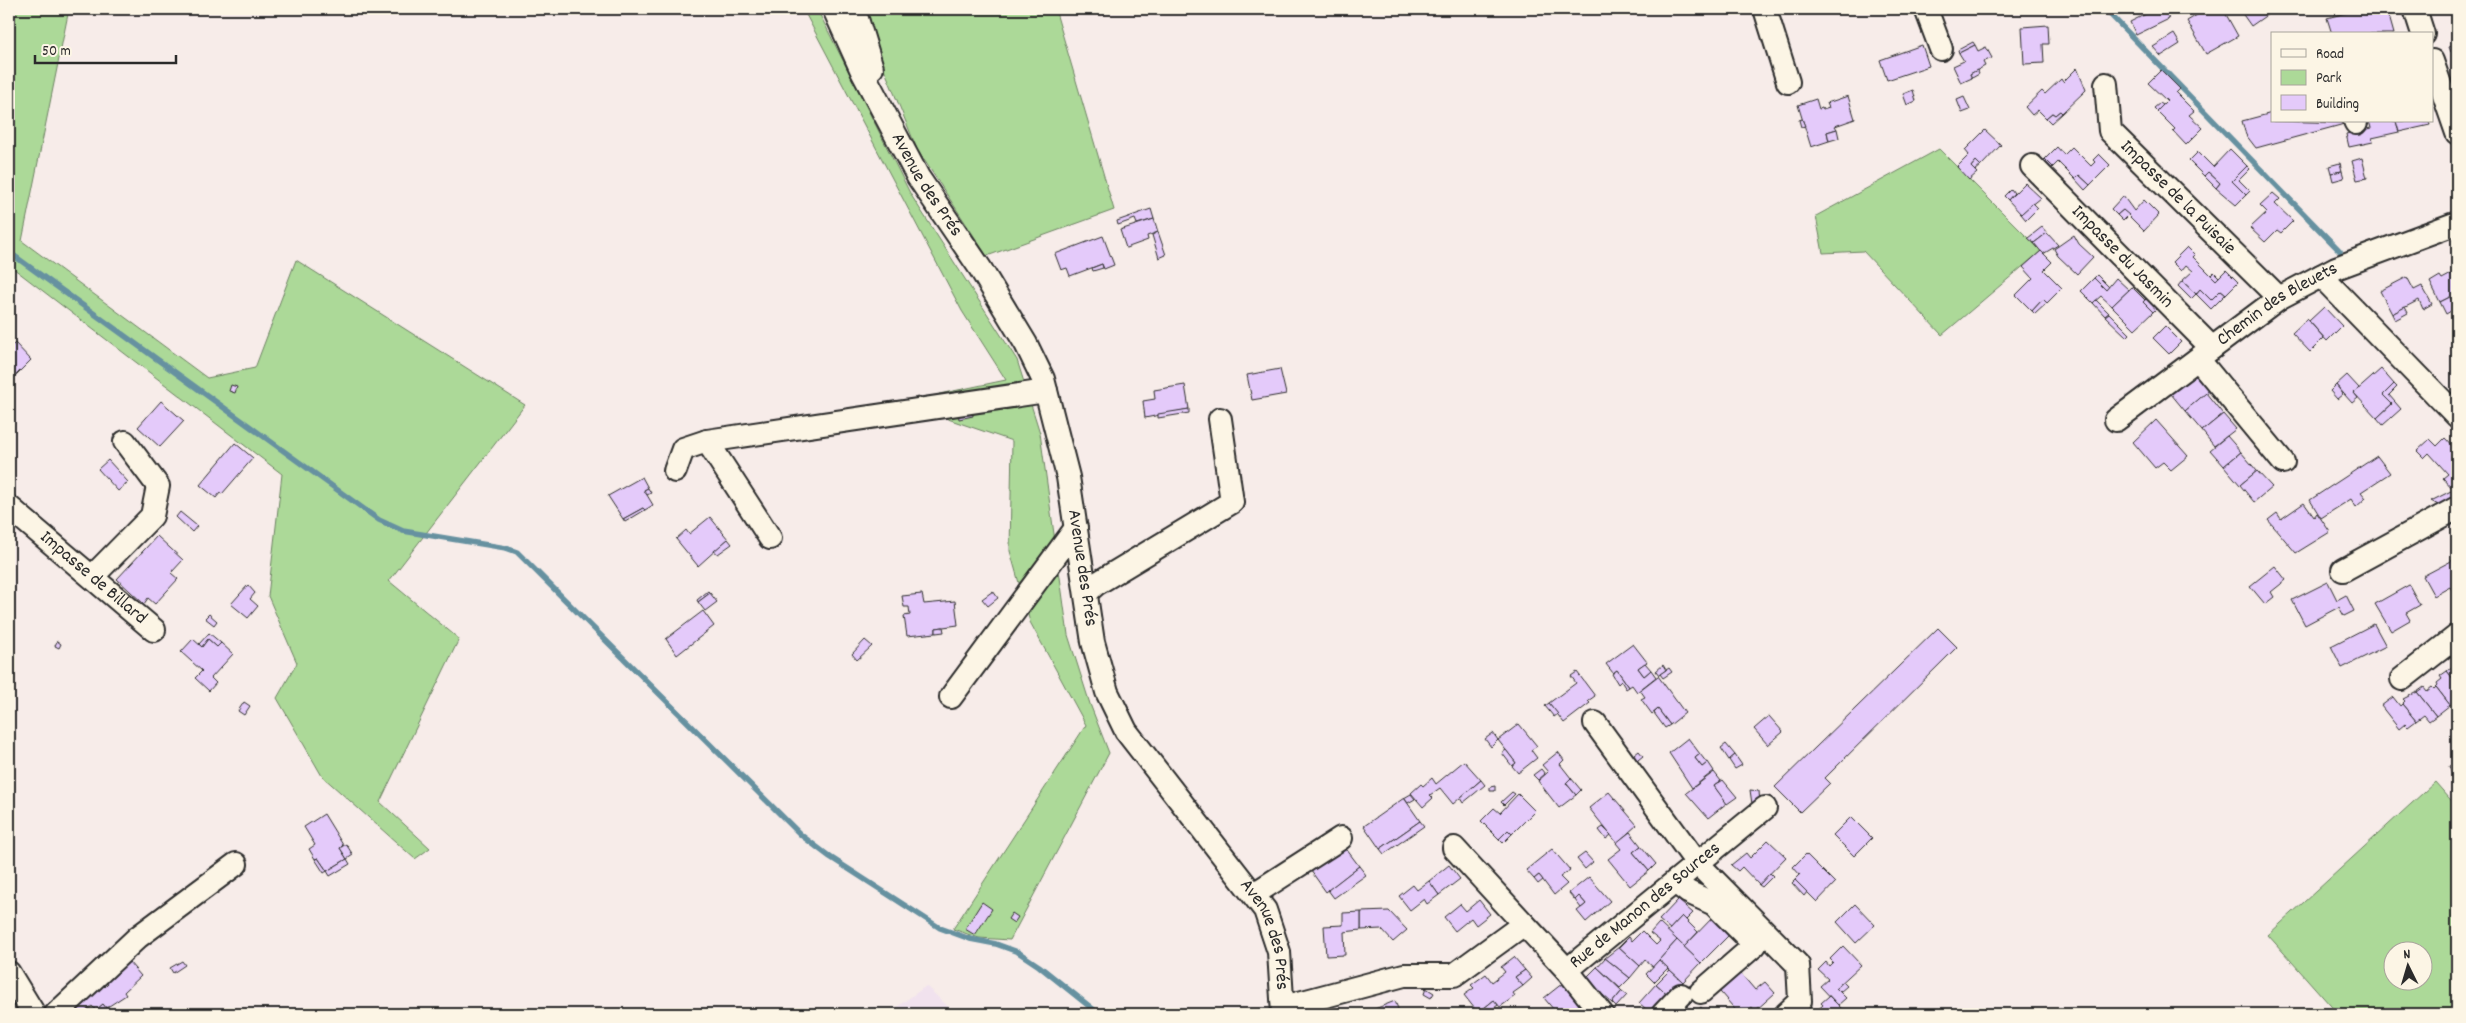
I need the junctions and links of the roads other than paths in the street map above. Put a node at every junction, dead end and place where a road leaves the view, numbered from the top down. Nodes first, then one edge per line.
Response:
1 (834, 9) edge
2 (854, 9) edge
3 (1765, 9) edge
4 (1926, 9) edge
5 (2415, 9) edge
6 (2422, 32) edge
7 (1940, 49) dead end
8 (2434, 68) edge
9 (1788, 82) dead end
10 (2106, 84) dead end
11 (883, 112) junction
12 (2457, 133) edge
13 (2032, 166) dead end
14 (2457, 223) edge
15 (2321, 276) junction
16 (2279, 298) junction
17 (2205, 354) junction
18 (1046, 390) junction
19 (2457, 416) edge
20 (1220, 419) dead end
21 (2116, 420) dead end
22 (708, 440) junction
23 (125, 442) dead end
24 (2284, 462) dead end
25 (675, 471) dead end
26 (9, 507) edge
27 (2457, 508) edge
28 (1076, 528) junction
29 (770, 538) dead end
30 (2343, 570) dead end
31 (92, 577) junction
32 (1086, 593) junction
33 (154, 630) dead end
34 (2457, 636) edge
35 (2402, 679) dead end
36 (951, 697) dead end
37 (1595, 723) dead end
38 (1765, 808) dead end
39 (1341, 838) dead end
40 (1454, 848) dead end
41 (1697, 863) junction
42 (236, 864) dead end
43 (1675, 882) junction
44 (1254, 894) junction
45 (1524, 924) junction
46 (1567, 970) junction
47 (9, 973) edge
48 (1284, 1010) edge
49 (34, 1014) edge
50 (56, 1014) edge
51 (1602, 1014) edge
52 (1663, 1014) edge
53 (1786, 1014) edge

1 - 11 street, Avenue des Prés
2 - 11 street, Avenue des Prés
3 - 9 street
4 - 7 street
5 - 6 street
8 - 12 street
10 - 16 street, Impasse de la Puisaie
11 - 18 street, Avenue des Prés
13 - 17 street, Impasse du Jasmin
14 - 15 street, Chemin des Bleuets
15 - 16 street, Chemin des Bleuets
15 - 19 street
16 - 17 street, Chemin des Bleuets
17 - 21 street, Chemin des Bleuets
17 - 24 street, Impasse du Jasmin
18 - 22 street
18 - 28 street, Avenue des Prés
20 - 32 street
22 - 25 street
22 - 29 street
23 - 31 street
26 - 31 street, Impasse de Billard
27 - 30 street
28 - 32 street, Avenue des Prés
28 - 36 street
31 - 33 street, Impasse de Billard
32 - 44 street, Avenue des Prés
34 - 35 street
37 - 41 street
38 - 41 street, Rue de Manon des Sources
39 - 44 street
40 - 45 street, Rue de Manon des Sources
41 - 43 street, Rue de Manon des Sources
41 - 53 street
42 - 50 street
43 - 46 street, Rue de Manon des Sources
43 - 52 street
44 - 48 street, Avenue des Prés
45 - 46 street, Rue de Manon des Sources
45 - 48 street
46 - 51 street
47 - 49 street

